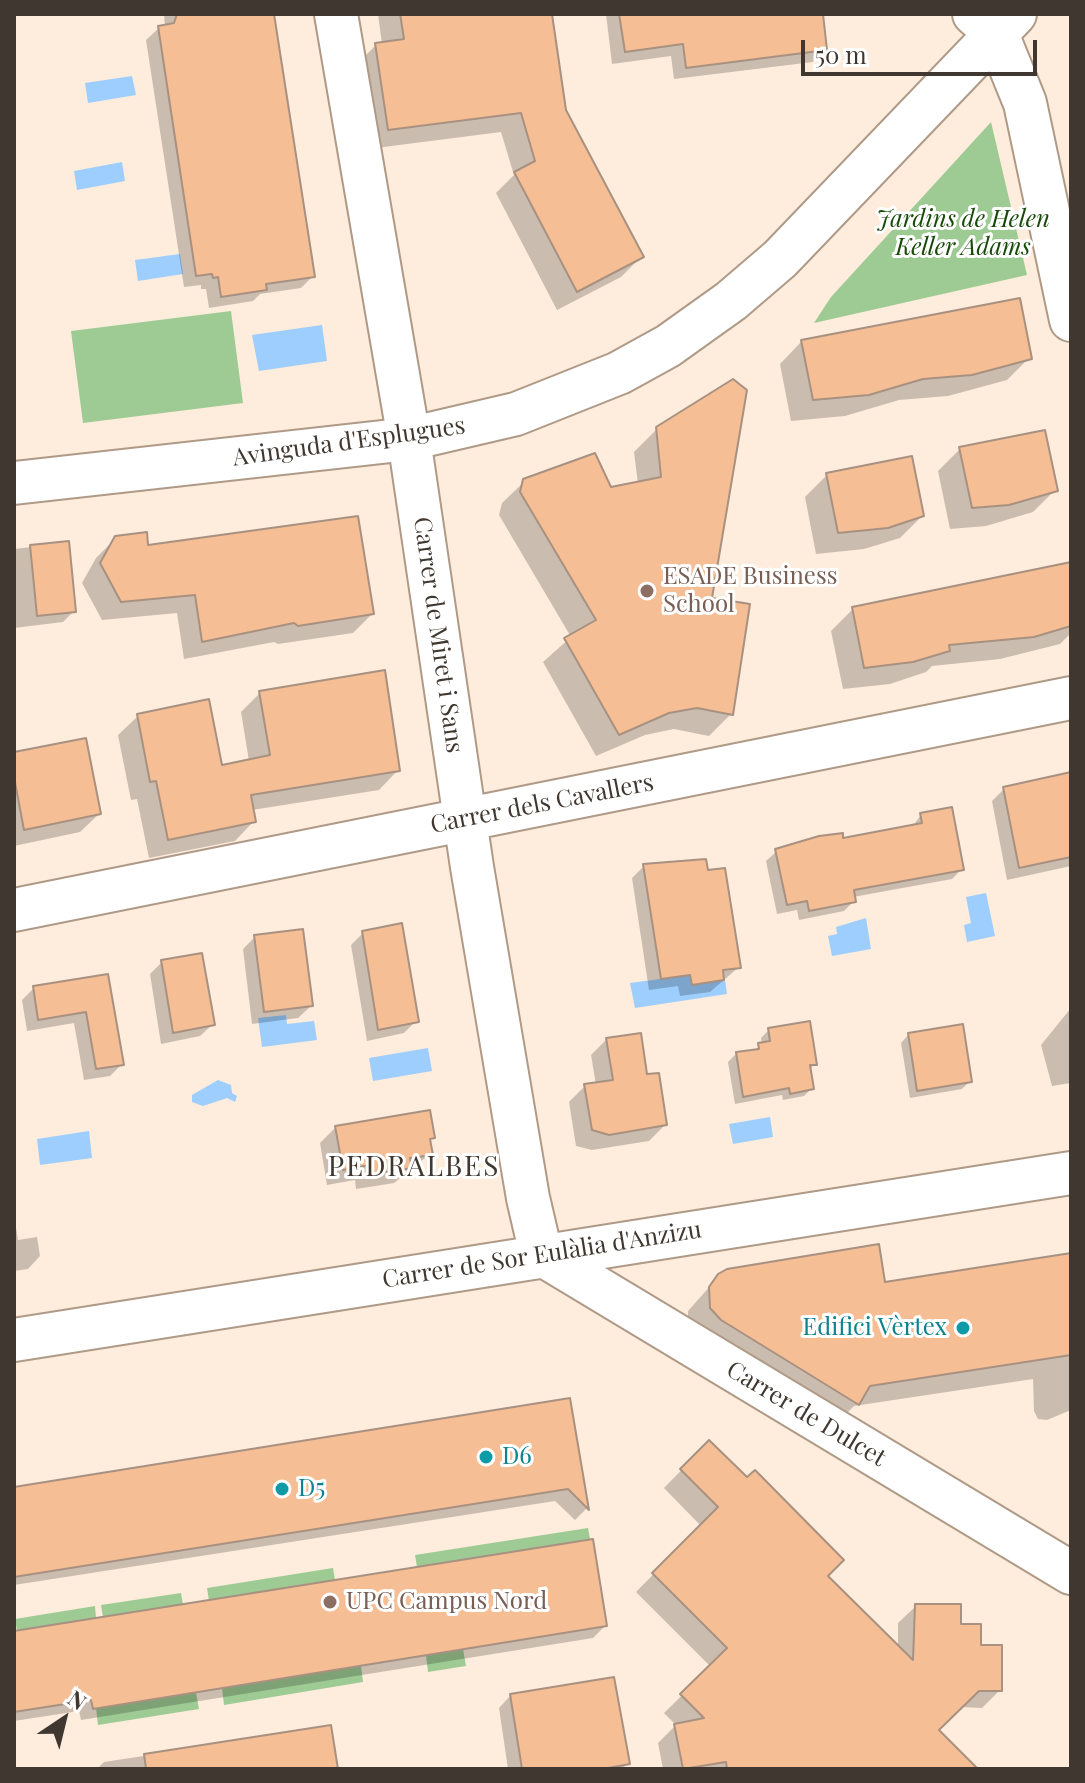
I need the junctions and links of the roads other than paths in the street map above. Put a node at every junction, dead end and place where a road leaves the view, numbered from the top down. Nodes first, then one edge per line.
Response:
1 (336, 14) edge
2 (995, 21) edge
3 (1071, 320) edge
4 (409, 439) junction
5 (14, 483) edge
6 (1071, 698) edge
7 (464, 819) junction
8 (14, 910) edge
9 (1071, 1173) edge
10 (541, 1254) junction
11 (14, 1340) edge
12 (1071, 1573) edge

1 - 4 street, Carrer de Miret i Sans
2 - 3 street
2 - 4 street, Avinguda d'Esplugues
4 - 5 street, Avinguda d'Esplugues
4 - 7 street, Carrer de Miret i Sans
6 - 7 street, Carrer dels Cavallers
7 - 8 street, Carrer dels Cavallers
7 - 10 street, Carrer de Miret i Sans
9 - 10 street, Carrer de Sor Eulàlia d'Anzizu
10 - 11 street, Carrer de Sor Eulàlia d'Anzizu
10 - 12 street, Carrer de Dulcet

